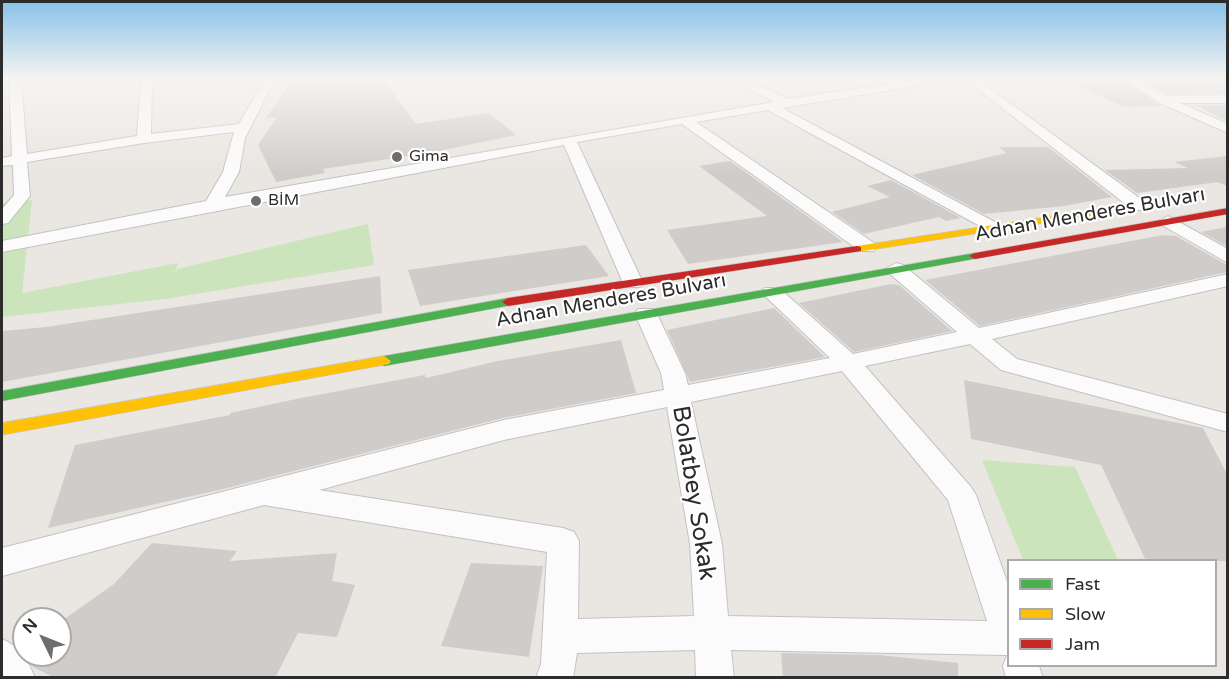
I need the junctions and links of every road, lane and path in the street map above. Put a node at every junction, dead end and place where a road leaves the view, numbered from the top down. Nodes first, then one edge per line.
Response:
1 (17, 111) edge
2 (145, 111) edge
3 (253, 111) edge
4 (744, 111) edge
5 (779, 111) edge
6 (1013, 111) edge
7 (1187, 111) edge
8 (686, 121) junction
9 (18, 127) junction
10 (244, 127) junction
11 (1227, 129) edge
12 (2, 130) edge
13 (144, 139) junction
14 (569, 140) junction
15 (20, 159) junction
16 (2, 162) edge
17 (231, 172) junction
18 (232, 200) junction
19 (213, 203) junction
20 (1144, 206) joint
21 (1227, 211) edge
22 (137, 218) junction
23 (2, 219) edge
24 (1168, 221) junction
25 (995, 227) junction
26 (2, 246) edge
27 (867, 247) junction
28 (1227, 257) edge
29 (896, 269) junction
30 (1227, 280) edge
31 (633, 283) junction
32 (772, 292) junction
33 (646, 314) junction
34 (975, 336) junction
35 (846, 360) junction
36 (677, 394) junction
37 (2, 396) edge
38 (1227, 423) edge
39 (2, 429) edge
40 (264, 493) junction
41 (2, 562) edge
42 (1007, 627) edge
43 (712, 633) junction
44 (560, 636) junction
45 (1007, 638) edge
46 (2, 657) edge
47 (17, 678) edge
48 (554, 678) edge
49 (715, 678) edge

1 - 9 street
2 - 13 street
3 - 10 street
4 - 8 street
5 - 25 street
6 - 20 street
7 - 11 street
8 - 14 street
8 - 27 street
9 - 12 street
9 - 15 street
10 - 13 street
10 - 17 street
13 - 15 street
14 - 18 street
14 - 31 street
15 - 16 street
15 - 23 street
17 - 18 street
17 - 19 street
17 - 22 street
18 - 19 street
19 - 22 street
20 - 25 main road, Adnan Menderes Bulvarı
21 - 24 main road, Adnan Menderes Bulvarı
22 - 26 street
24 - 28 street
24 - 29 main road, Adnan Menderes Bulvarı
25 - 27 main road, Adnan Menderes Bulvarı
27 - 31 main road, Adnan Menderes Bulvarı
29 - 32 main road, Adnan Menderes Bulvarı
29 - 34 street
30 - 34 street
31 - 37 main road, Adnan Menderes Bulvarı
32 - 33 main road, Adnan Menderes Bulvarı
32 - 35 street
33 - 36 street, Bolatbey Sokak
33 - 39 main road, Adnan Menderes Bulvarı
34 - 35 street
34 - 38 street
35 - 36 street
35 - 42 street
36 - 40 street
36 - 43 street, Bolatbey Sokak
40 - 41 street
40 - 44 street
43 - 44 street
43 - 45 street
43 - 49 street, Bolatbey Sokak
44 - 48 street
46 - 47 street

